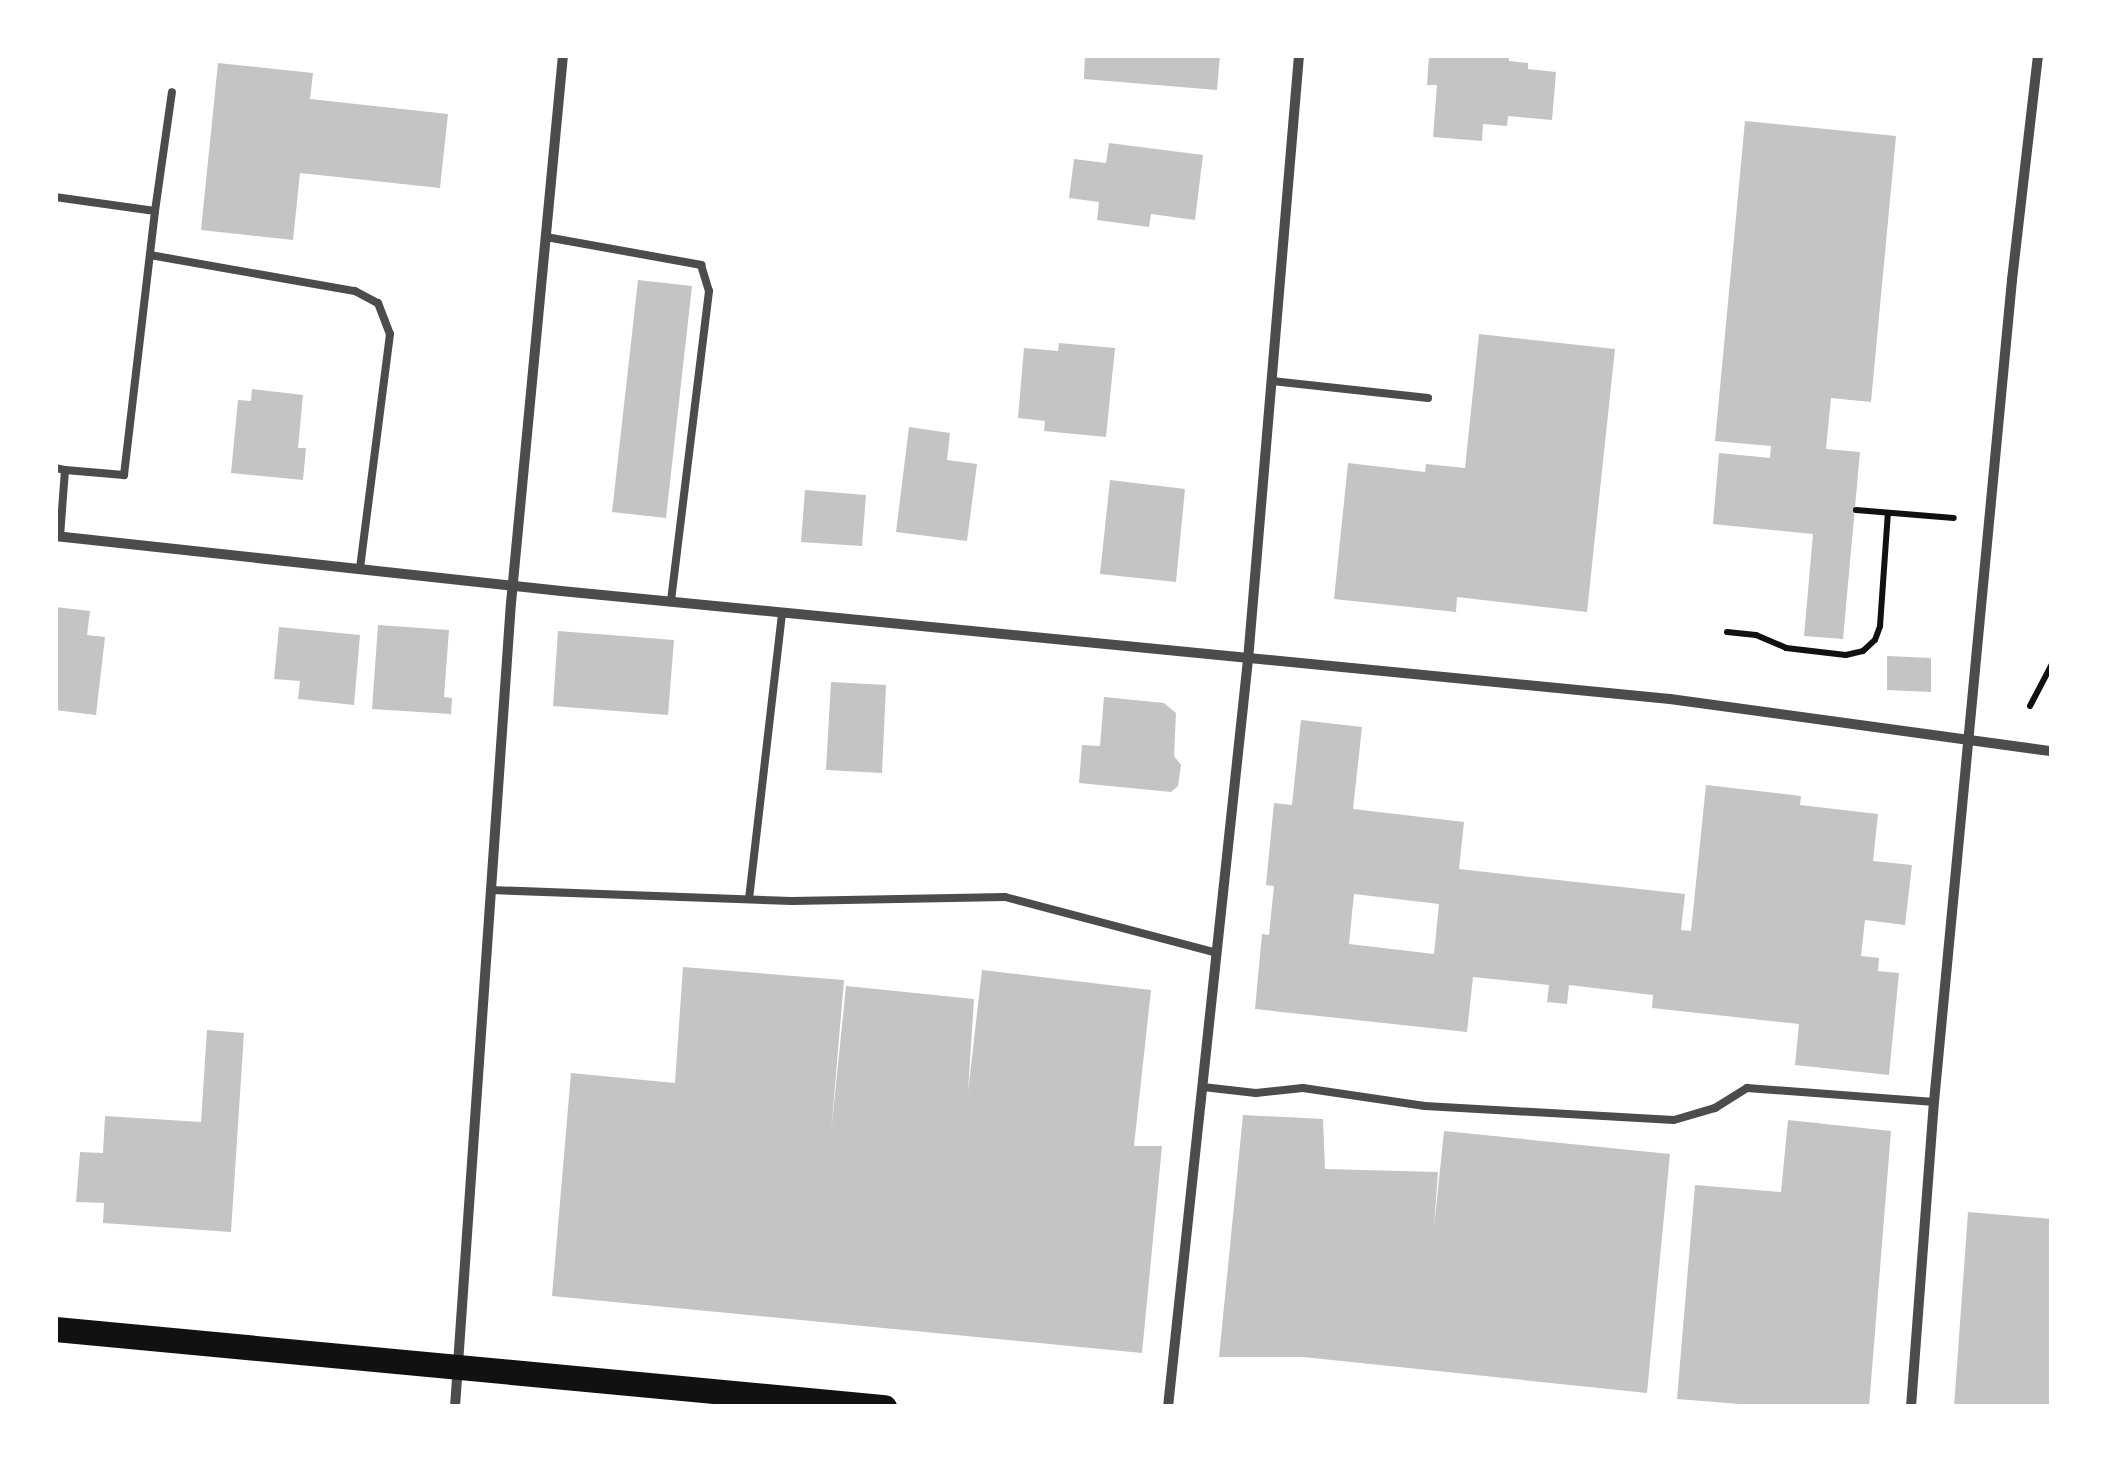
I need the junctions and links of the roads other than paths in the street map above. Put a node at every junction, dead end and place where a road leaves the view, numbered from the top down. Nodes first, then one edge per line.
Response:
1 (564, 55) edge
2 (1299, 55) edge
3 (2038, 55) edge
4 (172, 92) dead end
5 (55, 197) edge
6 (156, 211) junction
7 (546, 236) junction
8 (150, 254) junction
9 (1272, 381) junction
10 (1428, 398) dead end
11 (60, 469) edge
12 (58, 536) edge
13 (360, 569) junction
14 (513, 586) junction
15 (671, 602) junction
16 (782, 613) junction
17 (1248, 660) junction
18 (1970, 737) junction
19 (2052, 751) edge
20 (491, 890) junction
21 (749, 899) junction
22 (1217, 953) junction
23 (1203, 1087) junction
24 (1934, 1102) junction
25 (55, 1328) edge
26 (458, 1370) junction
27 (801, 1403) edge
28 (455, 1407) edge
29 (884, 1407) edge
30 (1168, 1407) edge
31 (1911, 1407) edge

1 - 7 street
2 - 9 street
3 - 18 street
4 - 6 lane
5 - 6 lane
6 - 8 lane
7 - 14 street
7 - 15 lane
8 - 11 lane
8 - 13 lane
9 - 10 lane
9 - 17 street
11 - 12 lane
12 - 13 street
13 - 14 street
14 - 15 street
14 - 20 street
15 - 16 street
16 - 17 street
16 - 21 lane
17 - 18 street
17 - 22 street
18 - 19 street
18 - 24 street
20 - 21 lane
20 - 26 street
21 - 22 lane
22 - 23 street
23 - 24 lane
23 - 30 street
24 - 31 street
25 - 26 main road
26 - 27 main road
26 - 28 street
27 - 29 main road

